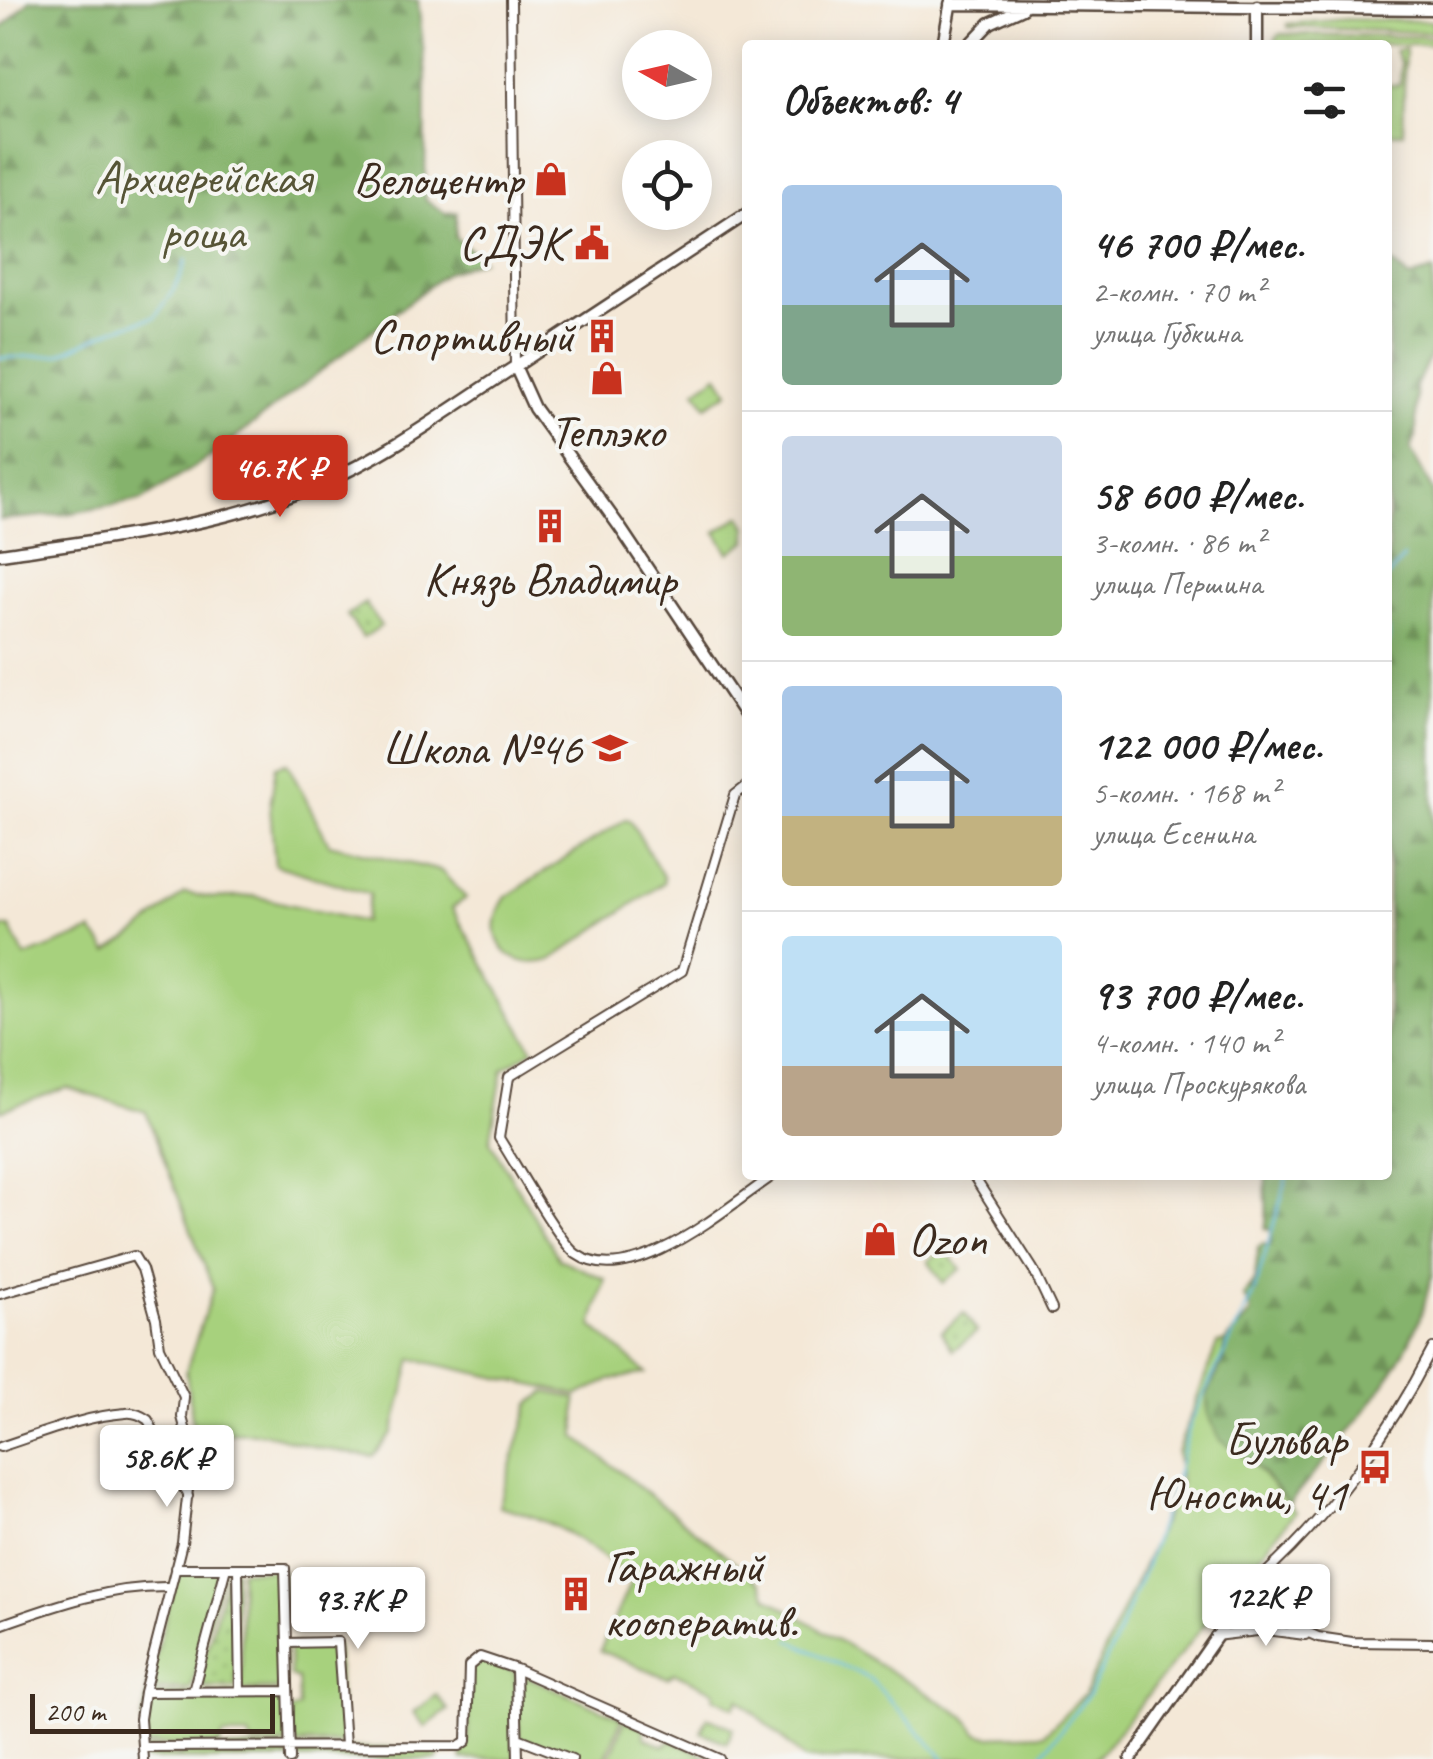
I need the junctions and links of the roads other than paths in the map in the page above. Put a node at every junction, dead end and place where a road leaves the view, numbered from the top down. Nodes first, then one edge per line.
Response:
1 (511, 0) edge
2 (950, 2) edge
3 (1033, 4) junction
4 (1256, 6) junction
5 (1433, 8) edge
6 (944, 40) edge
7 (974, 40) edge
8 (1256, 40) edge
9 (742, 218) edge
10 (516, 366) junction
11 (0, 554) edge
12 (742, 711) edge
13 (742, 790) edge
14 (766, 1180) edge
15 (976, 1180) edge
16 (0, 1294) edge
17 (1052, 1309) dead end
18 (1433, 1348) edge
19 (0, 1447) edge
20 (188, 1496) junction
21 (1276, 1565) junction
22 (176, 1568) junction
23 (226, 1568) junction
24 (238, 1568) junction
25 (170, 1587) junction
26 (1270, 1588) junction
27 (1247, 1591) junction
28 (1274, 1603) junction
29 (1260, 1614) junction
30 (0, 1624) edge
31 (1224, 1626) junction
32 (1290, 1626) junction
33 (1215, 1636) junction
34 (1318, 1637) junction
35 (287, 1643) junction
36 (1433, 1643) edge
37 (516, 1669) junction
38 (193, 1691) junction
39 (240, 1691) junction
40 (288, 1691) junction
41 (144, 1692) junction
42 (518, 1738) junction
43 (345, 1745) junction
44 (290, 1746) junction
45 (440, 1746) junction
46 (460, 1746) junction
47 (142, 1747) junction
48 (143, 1759) edge
49 (290, 1759) edge
50 (440, 1759) edge
51 (460, 1759) edge
52 (518, 1759) edge
53 (572, 1759) edge
54 (720, 1759) edge
55 (1131, 1759) edge

1 - 10 street
2 - 3 street
2 - 6 street
3 - 4 street
3 - 7 street
4 - 5 street
4 - 8 street
9 - 10 street
10 - 11 street
10 - 12 street
13 - 14 street
15 - 17 street
16 - 20 street
18 - 21 street
19 - 20 street
20 - 22 street
21 - 26 street
21 - 27 street
22 - 23 street
22 - 25 street
23 - 24 street
23 - 38 street
24 - 35 street
24 - 39 street
25 - 30 street
25 - 41 street
26 - 27 street
26 - 28 street
27 - 29 street
27 - 31 street
28 - 29 street
28 - 32 street
29 - 31 street
29 - 32 street
31 - 33 street
32 - 34 street
33 - 34 street
33 - 55 street
34 - 36 street
35 - 40 street
35 - 43 street
37 - 42 street
37 - 46 street
37 - 54 street
38 - 39 street
38 - 41 street
39 - 40 street
40 - 44 street
41 - 47 street
42 - 52 street
42 - 53 street
43 - 44 street
43 - 45 street
44 - 47 street
44 - 49 street
45 - 46 street
45 - 50 street
46 - 51 street
47 - 48 street

